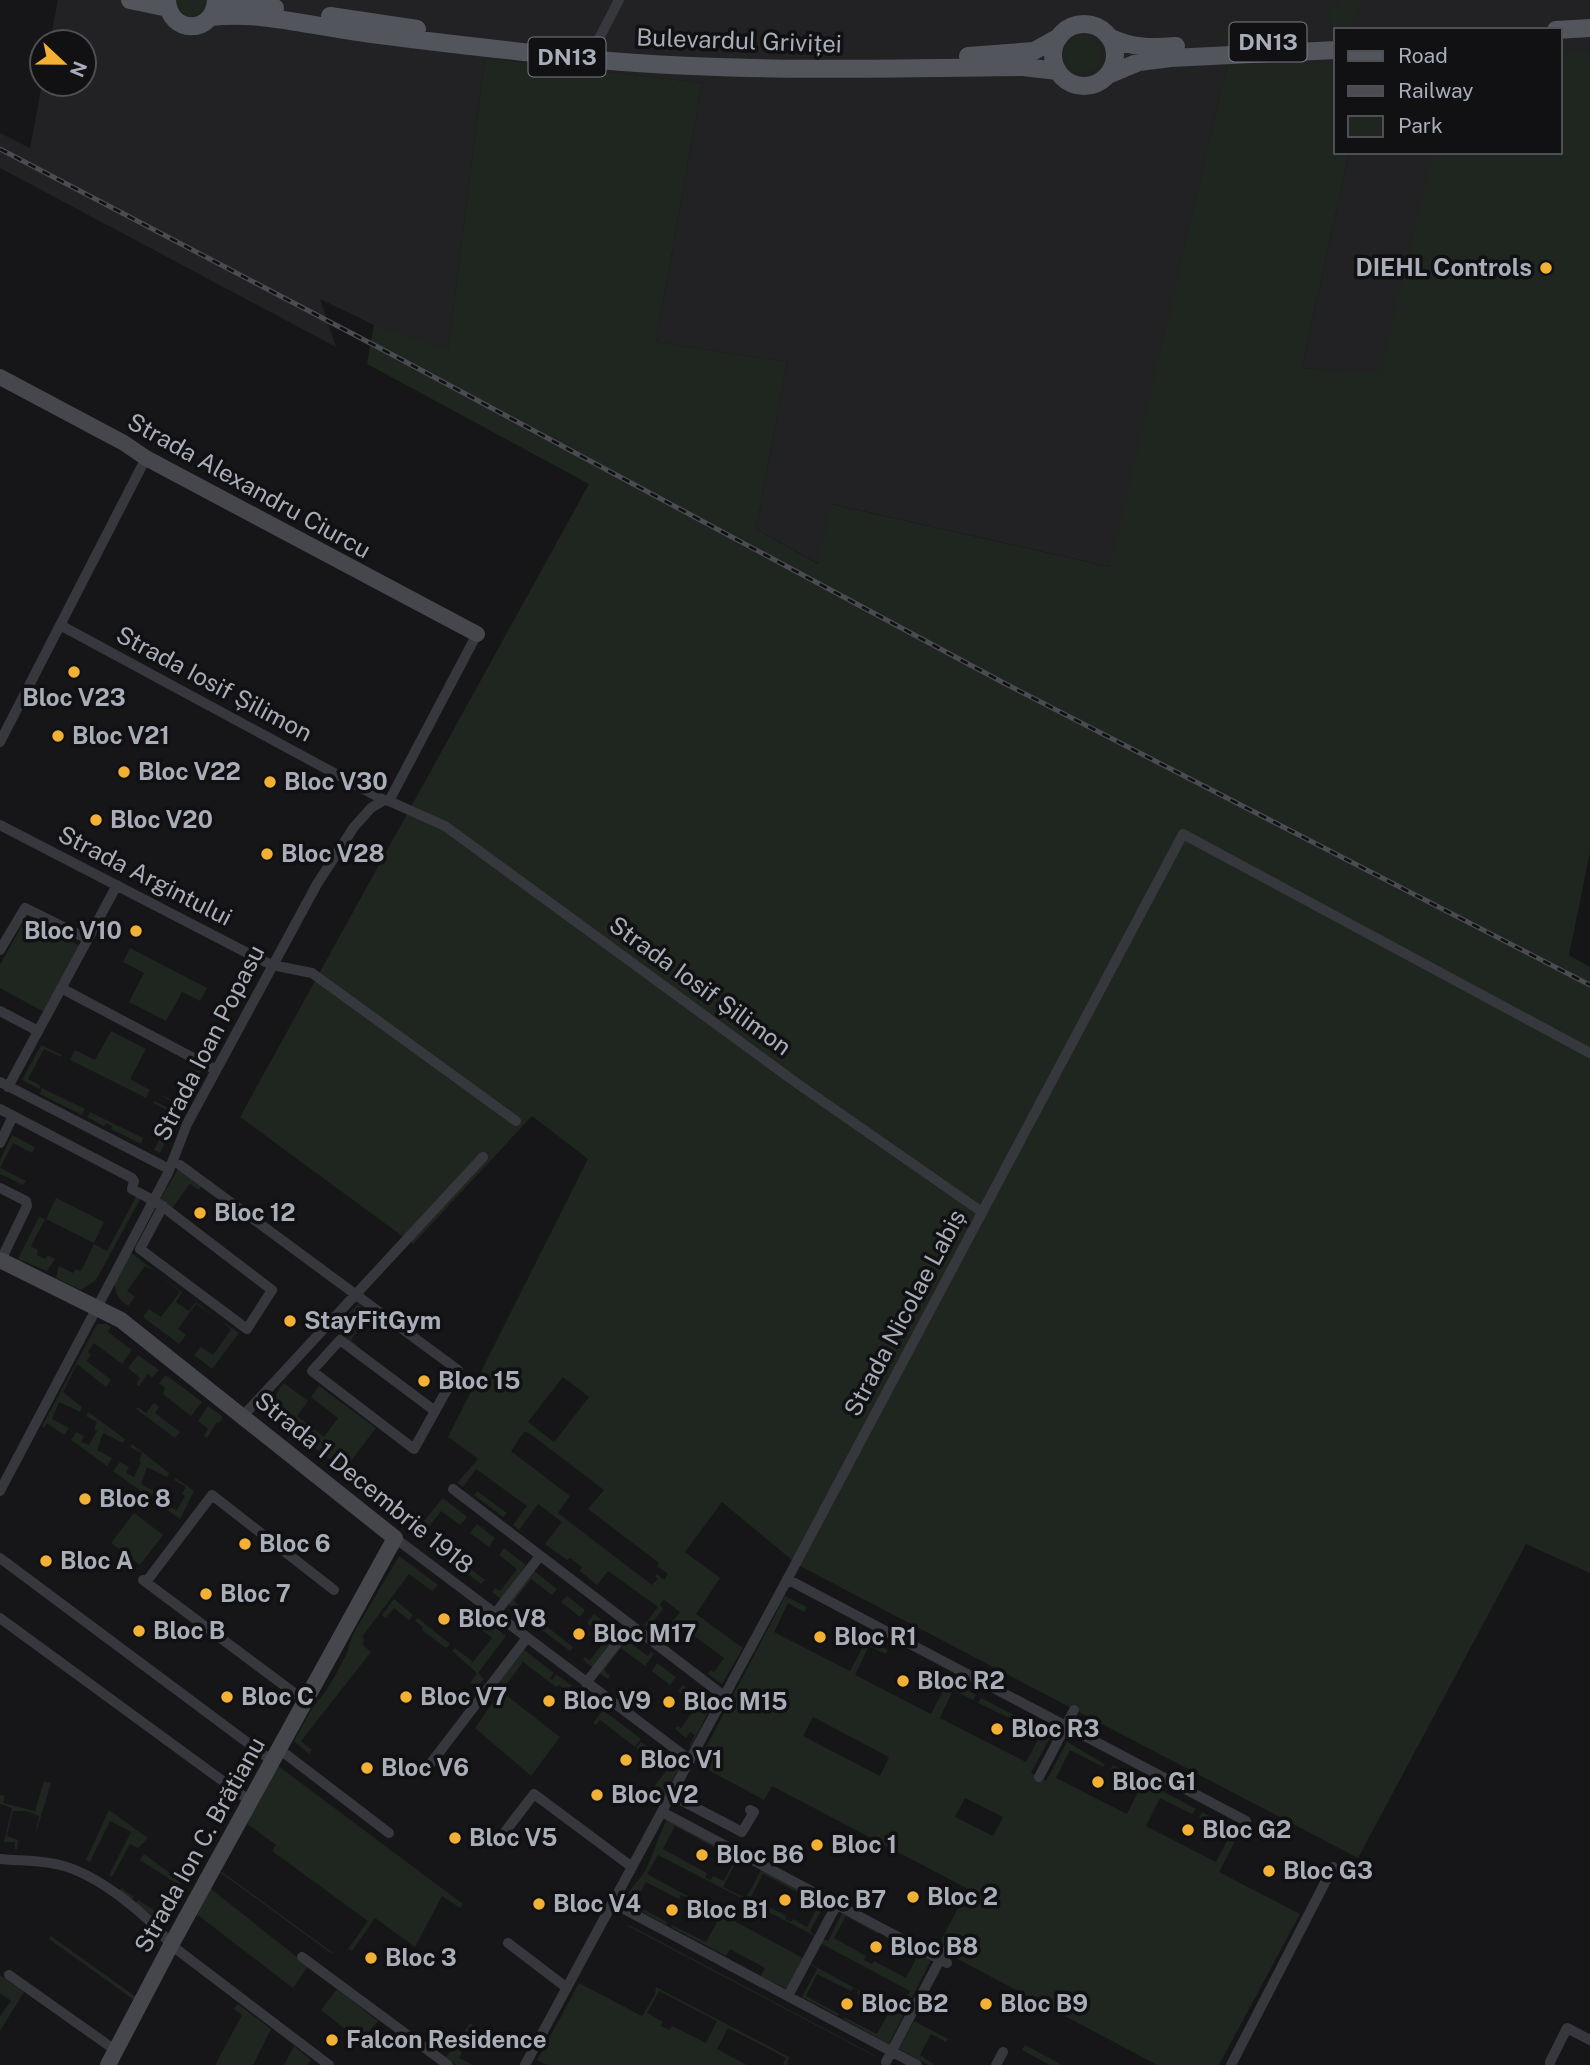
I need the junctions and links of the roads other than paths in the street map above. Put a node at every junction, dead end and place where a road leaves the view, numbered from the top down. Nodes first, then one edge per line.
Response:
1 (130, 0) edge
2 (230, 0) edge
3 (619, 0) edge
4 (167, 4) edge
5 (214, 8) edge
6 (1590, 28) edge
7 (1562, 30) edge
8 (1059, 37) junction
9 (1109, 37) junction
10 (1334, 39) edge
11 (1590, 39) edge
12 (1562, 41) edge
13 (594, 48) junction
14 (1334, 50) edge
15 (1058, 71) junction
16 (1108, 75) junction
17 (0, 377) edge
18 (146, 458) junction
19 (60, 625) junction
20 (477, 634) joint
21 (0, 742) edge
22 (387, 800) junction
23 (0, 825) edge
24 (117, 885) junction
25 (88, 939) junction
26 (0, 950) edge
27 (272, 965) junction
28 (61, 988) junction
29 (0, 1011) edge
30 (38, 1031) junction
31 (1590, 1053) edge
32 (216, 1070) junction
33 (4, 1085) edge
34 (0, 1110) edge
35 (13, 1116) junction
36 (516, 1121) dead end
37 (0, 1143) edge
38 (483, 1157) dead end
39 (175, 1167) junction
40 (0, 1188) edge
41 (158, 1203) junction
42 (982, 1212) junction
43 (0, 1260) edge
44 (356, 1294) junction
45 (98, 1308) junction
46 (310, 1343) junction
47 (326, 1356) junction
48 (435, 1411) junction
49 (243, 1416) junction
50 (453, 1489) dead end
51 (0, 1491) edge
52 (395, 1538) junction
53 (540, 1556) junction
54 (0, 1558) edge
55 (788, 1579) junction
56 (334, 1590) dead end
57 (495, 1615) junction
58 (0, 1618) edge
59 (631, 1625) junction
60 (526, 1639) junction
61 (586, 1683) junction
62 (724, 1696) junction
63 (305, 1702) junction
64 (1074, 1710) dead end
65 (1066, 1725) junction
66 (276, 1755) junction
67 (690, 1760) junction
68 (424, 1772) dead end
69 (1039, 1777) dead end
70 (671, 1795) junction
71 (250, 1801) junction
72 (750, 1810) dead end
73 (662, 1812) junction
74 (1247, 1821) dead end
75 (389, 1833) dead end
76 (504, 1833) dead end
77 (0, 1859) edge
78 (632, 1867) junction
79 (1333, 1867) dead end
80 (613, 1903) junction
81 (837, 1905) junction
82 (508, 1943) dead end
83 (171, 1945) junction
84 (302, 1957) dead end
85 (9, 1975) dead end
86 (567, 1988) junction
87 (788, 1996) junction
88 (1590, 2040) edge
89 (892, 2052) junction
90 (1003, 2052) dead end
91 (112, 2058) edge
92 (887, 2062) dead end
93 (329, 2065) edge
94 (448, 2065) edge
95 (525, 2065) edge
96 (917, 2065) edge
97 (996, 2065) edge
98 (1231, 2065) edge
99 (1550, 2065) edge

1 - 4 main road, DN13
2 - 13 main road, Bulevardul Griviței
3 - 13 street
4 - 5 main road, DN13
5 - 15 main road, Bulevardul Griviței / DN13
6 - 7 main road
8 - 9 main road
8 - 13 main road, Bulevardul Griviței
8 - 15 main road
9 - 10 main road, DN13
9 - 16 main road
11 - 12 main road
14 - 16 main road
15 - 16 main road, DN13
17 - 18 street, Strada Alexandru Ciurcu
18 - 19 street
18 - 20 street, Strada Alexandru Ciurcu
19 - 21 street
19 - 22 street, Strada Iosif Șilimon
20 - 22 street, Strada Ioan Popasu
22 - 27 street, Strada Ioan Popasu
22 - 42 street, Strada Iosif Șilimon
23 - 24 street, Strada Argintului
24 - 25 street
24 - 27 street, Strada Argintului
25 - 26 street
25 - 28 street
27 - 32 street, Strada Ioan Popasu
27 - 36 street, Strada Argintului
28 - 30 street
28 - 32 street
29 - 30 street
30 - 33 street
31 - 42 street, Strada Nicolae Labiș
32 - 39 street, Strada Ioan Popasu
33 - 39 street
34 - 35 street
35 - 37 street
35 - 41 street
38 - 44 street
39 - 41 street, Strada Ioan Popasu
39 - 44 street
40 - 43 street
41 - 41 street
41 - 45 street, Strada Ioan Popasu
42 - 55 street, Strada Nicolae Labiș
43 - 45 street, Strada 1 Decembrie 1918
44 - 46 street
44 - 48 street
45 - 49 street, Strada 1 Decembrie 1918
45 - 51 street, Strada Ioan Popasu
46 - 47 street
46 - 49 street
47 - 48 street
47 - 48 street
49 - 52 street, Strada 1 Decembrie 1918
50 - 53 street
52 - 57 street, Strada 1 Decembrie 1918
52 - 63 street, Strada Ion C. Brătianu
53 - 57 street
53 - 59 street
54 - 66 street
55 - 62 street, Strada Nicolae Labiș
55 - 65 street
56 - 63 street
57 - 60 street, Strada 1 Decembrie 1918
58 - 71 street
59 - 61 street
59 - 62 street
60 - 61 street, Strada 1 Decembrie 1918
60 - 68 street
61 - 67 street, Strada 1 Decembrie 1918
62 - 67 street, Strada Nicolae Labiș
63 - 66 street, Strada Ion C. Brătianu
64 - 65 street
65 - 69 street
65 - 74 street
66 - 71 street, Strada Ion C. Brătianu
66 - 75 street
67 - 70 street, Strada Nicolae Labiș
70 - 72 street
70 - 73 street, Strada Nicolae Labiș
71 - 83 street, Strada Ion C. Brătianu
73 - 78 street, Strada Nicolae Labiș
73 - 81 street
76 - 78 street
77 - 83 street
78 - 80 street, Strada Nicolae Labiș
79 - 98 street
80 - 86 street, Strada Nicolae Labiș
80 - 87 street
81 - 87 street
81 - 89 street
82 - 86 street
83 - 91 street, Strada Ion C. Brătianu
83 - 93 street
84 - 94 street
85 - 91 street
86 - 95 street, Strada Nicolae Labiș
87 - 89 street
88 - 99 street
89 - 92 street
89 - 96 street
90 - 97 street

